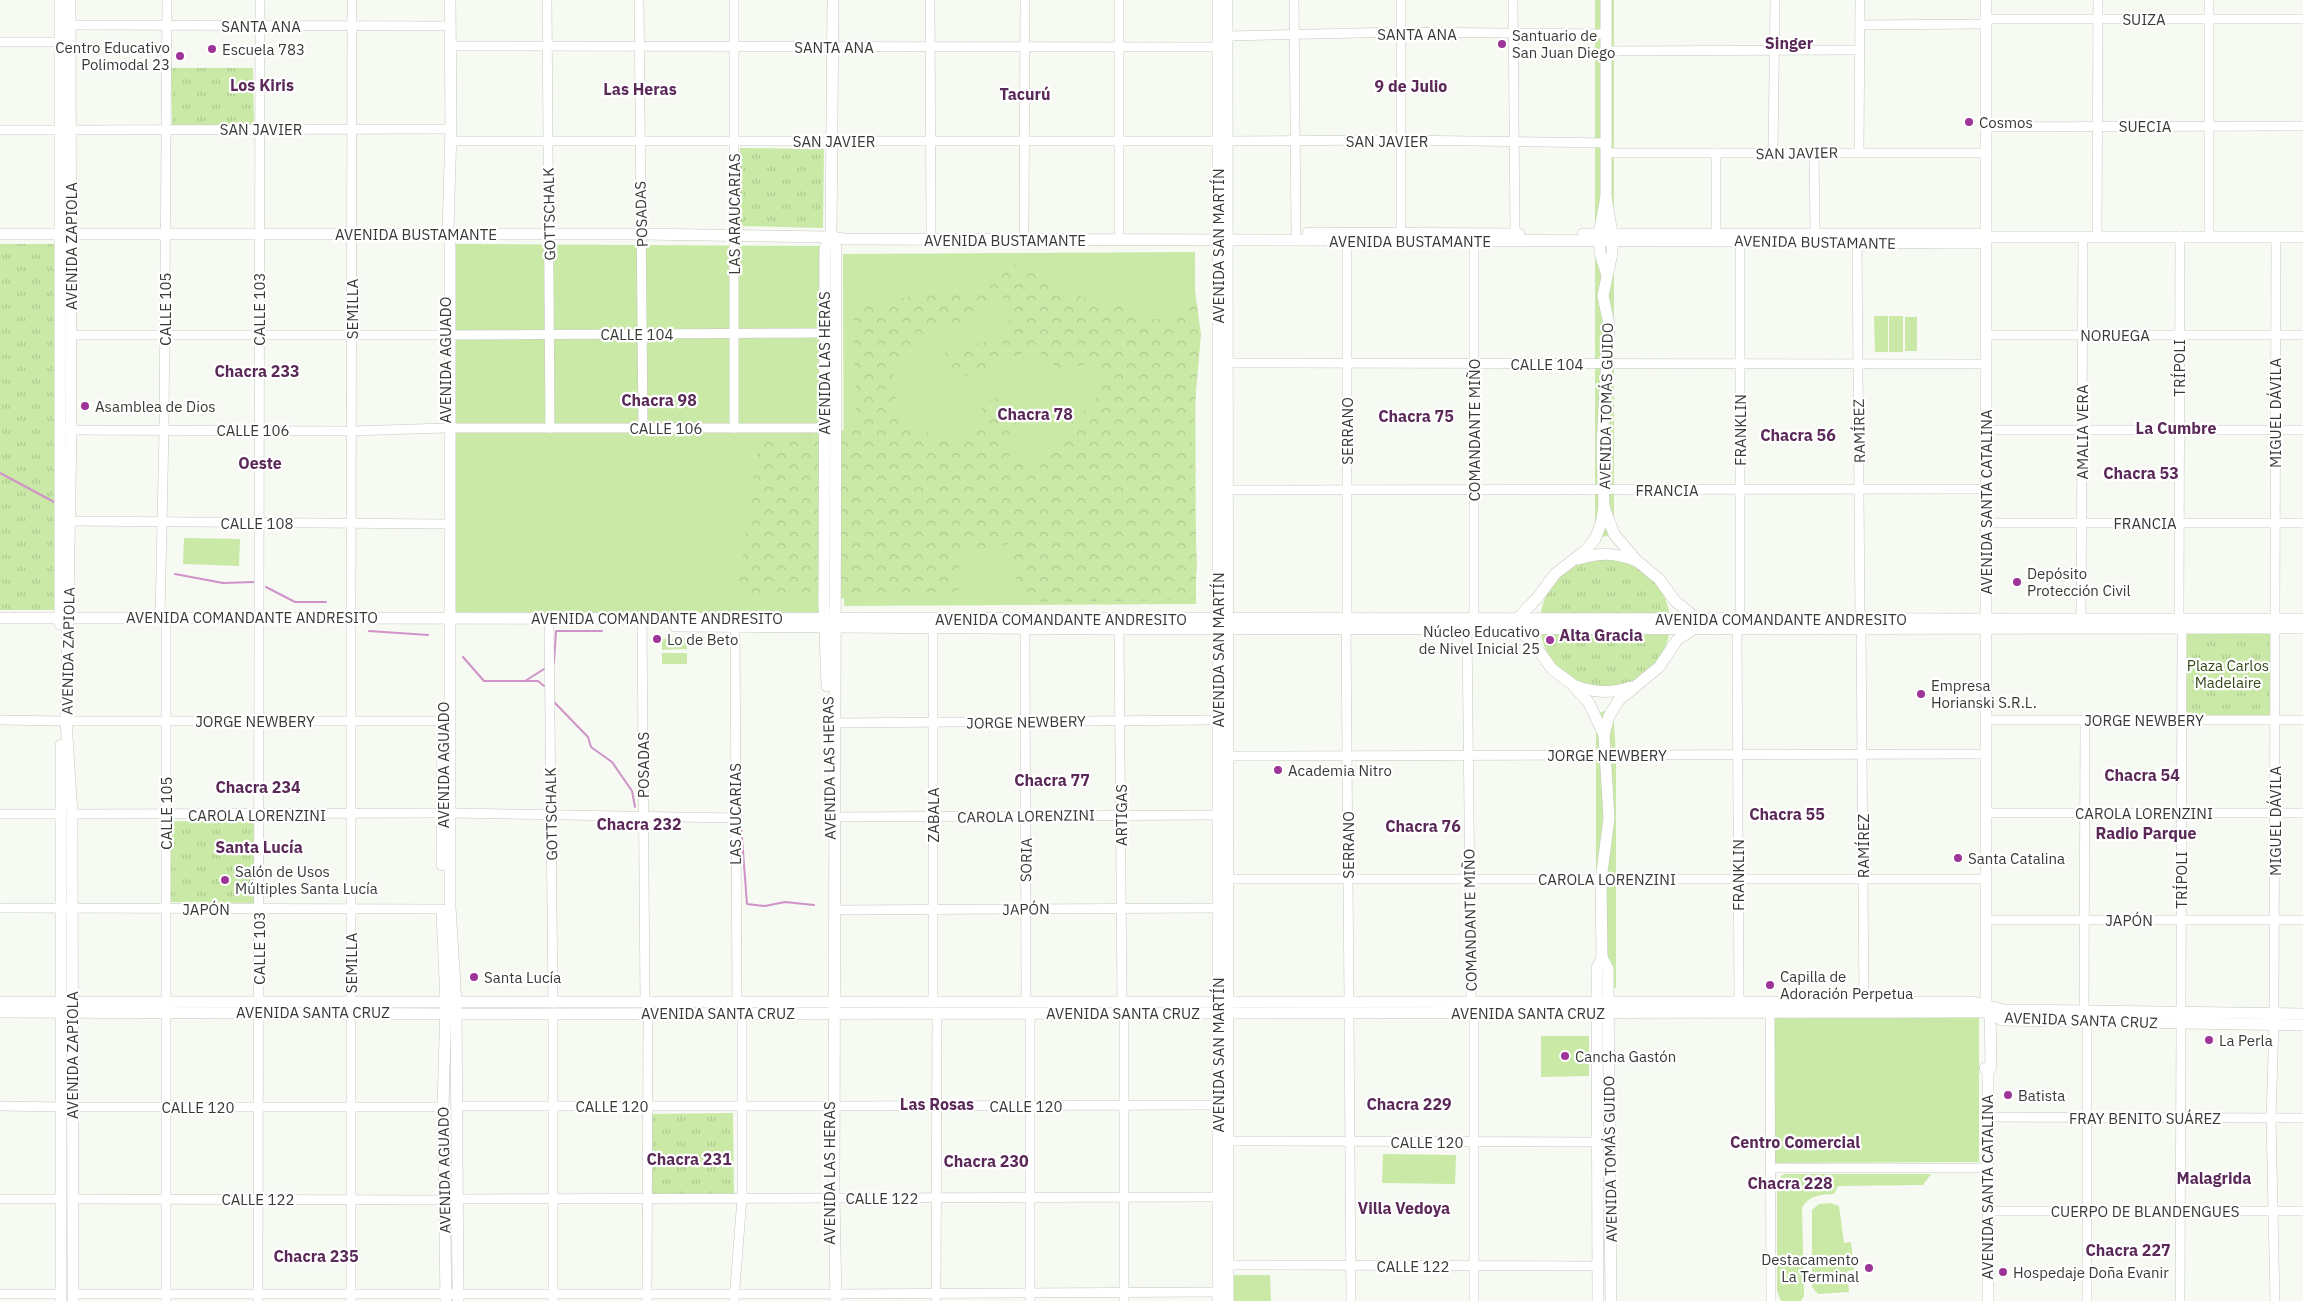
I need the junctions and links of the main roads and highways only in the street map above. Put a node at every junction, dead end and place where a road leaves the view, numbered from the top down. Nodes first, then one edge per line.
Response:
1 (60, 0) edge
2 (70, 0) edge
3 (450, 0) edge
4 (833, 0) edge
5 (1218, 0) edge
6 (1227, 0) edge
7 (1606, 0) edge
8 (1986, 0) edge
9 (65, 130) junction
10 (1222, 141) junction
11 (1606, 197) junction
12 (447, 233) junction
13 (0, 234) edge
14 (65, 234) junction
15 (1222, 236) junction
16 (2303, 236) edge
17 (831, 237) junction
18 (1987, 237) junction
19 (1599, 238) junction
20 (1612, 238) junction
21 (1942, 239) junction
22 (1608, 277) junction
23 (447, 428) junction
24 (66, 430) junction
25 (1604, 506) junction
26 (1577, 559) junction
27 (1637, 561) junction
28 (1547, 584) junction
29 (1667, 591) junction
30 (0, 618) edge
31 (2303, 619) edge
32 (64, 621) junction
33 (447, 621) junction
34 (642, 621) junction
35 (830, 623) junction
36 (1516, 623) junction
37 (1535, 623) junction
38 (1674, 623) junction
39 (1697, 623) junction
40 (1986, 623) junction
41 (2275, 623) junction
42 (1223, 624) junction
43 (0, 625) edge
44 (2303, 628) edge
45 (1670, 648) junction
46 (1544, 658) junction
47 (1572, 684) junction
48 (1633, 686) junction
49 (1604, 735) junction
50 (446, 813) junction
51 (0, 1002) edge
52 (67, 1007) junction
53 (1223, 1007) junction
54 (451, 1008) junction
55 (832, 1008) junction
56 (1603, 1008) junction
57 (1986, 1010) junction
58 (0, 1012) edge
59 (2303, 1014) edge
60 (2274, 1019) junction
61 (2303, 1024) edge
62 (1218, 1296) edge
63 (833, 1297) edge
64 (67, 1298) edge
65 (452, 1298) edge
66 (1228, 1301) edge
67 (1598, 1301) edge
68 (1611, 1301) edge
69 (1988, 1301) edge

1 - 9 main road, AVENIDA ZAPIOLA
2 - 9 main road, AVENIDA ZAPIOLA
3 - 12 main road, AVENIDA AGUADO
4 - 17 main road, AVENIDA LAS HERAS
5 - 10 main road, AVENIDA SAN MARTÍN
6 - 10 main road, AVENIDA SAN MARTÍN
7 - 11 main road, AVENIDA TOMÁS GUIDO
8 - 18 main road, AVENIDA SANTA CATALINA
9 - 14 main road, AVENIDA ZAPIOLA
10 - 15 main road, AVENIDA SAN MARTÍN
11 - 19 main road, AVENIDA TOMÁS GUIDO
11 - 20 main road, AVENIDA TOMÁS GUIDO
12 - 14 main road, AVENIDA BUSTAMANTE
12 - 17 main road, AVENIDA BUSTAMANTE
12 - 23 main road, AVENIDA AGUADO
13 - 14 main road, AVENIDA BUSTAMANTE
14 - 24 main road, AVENIDA ZAPIOLA
14 - 24 main road, AVENIDA ZAPIOLA
15 - 17 main road, AVENIDA BUSTAMANTE
15 - 17 main road, AVENIDA BUSTAMANTE
15 - 19 main road, AVENIDA BUSTAMANTE
15 - 19 main road, AVENIDA BUSTAMANTE
15 - 42 main road, AVENIDA SAN MARTÍN
15 - 42 main road, AVENIDA SAN MARTÍN
16 - 18 main road, AVENIDA BUSTAMANTE
17 - 35 main road, AVENIDA LAS HERAS
17 - 35 main road, AVENIDA LAS HERAS
18 - 21 main road, AVENIDA BUSTAMANTE
18 - 40 main road, AVENIDA SANTA CATALINA
19 - 20 main road, AVENIDA BUSTAMANTE
19 - 22 main road, AVENIDA TOMÁS GUIDO
20 - 21 main road, AVENIDA BUSTAMANTE
20 - 21 main road, AVENIDA BUSTAMANTE
20 - 22 main road, AVENIDA TOMÁS GUIDO
22 - 25 main road, AVENIDA TOMÁS GUIDO
23 - 33 main road, AVENIDA AGUADO
23 - 33 main road, AVENIDA AGUADO
24 - 32 main road, AVENIDA ZAPIOLA
25 - 26 main road, AVENIDA TOMÁS GUIDO
25 - 27 main road, AVENIDA TOMÁS GUIDO
26 - 27 main road, AVENIDA TOMÁS GUIDO
26 - 28 main road, AVENIDA TOMÁS GUIDO
27 - 29 main road, AVENIDA TOMÁS GUIDO
28 - 36 main road, AVENIDA TOMÁS GUIDO
28 - 37 main road, AVENIDA TOMÁS GUIDO
29 - 38 main road
29 - 39 main road, AVENIDA TOMÁS GUIDO
30 - 32 main road, AVENIDA COMANDANTE ANDRESITO
31 - 41 main road, AVENIDA COMANDANTE ANDRESITO
32 - 33 main road, AVENIDA COMANDANTE ANDRESITO
32 - 43 main road, AVENIDA COMANDANTE ANDRESITO
32 - 52 main road, AVENIDA ZAPIOLA
33 - 34 main road, AVENIDA COMANDANTE ANDRESITO
33 - 34 main road, AVENIDA COMANDANTE ANDRESITO
33 - 50 main road, AVENIDA AGUADO
33 - 50 main road, AVENIDA AGUADO
34 - 35 main road, AVENIDA COMANDANTE ANDRESITO
34 - 35 main road, AVENIDA COMANDANTE ANDRESITO
35 - 42 main road, AVENIDA COMANDANTE ANDRESITO
35 - 42 main road, AVENIDA COMANDANTE ANDRESITO
35 - 55 main road, AVENIDA LAS HERAS
35 - 55 main road, AVENIDA LAS HERAS
36 - 37 main road, AVENIDA COMANDANTE ANDRESITO
36 - 42 main road, AVENIDA COMANDANTE ANDRESITO
36 - 46 main road, AVENIDA TOMÁS GUIDO
37 - 38 main road, AVENIDA COMANDANTE ANDRESITO
37 - 46 main road, AVENIDA TOMÁS GUIDO
38 - 39 main road, AVENIDA COMANDANTE ANDRESITO
38 - 45 main road
39 - 40 main road, AVENIDA COMANDANTE ANDRESITO
39 - 45 main road, AVENIDA TOMÁS GUIDO
40 - 41 main road, AVENIDA COMANDANTE ANDRESITO
40 - 57 main road, AVENIDA SANTA CATALINA
41 - 44 main road, AVENIDA COMANDANTE ANDRESITO
42 - 53 main road, AVENIDA SAN MARTÍN
42 - 53 main road, AVENIDA SAN MARTÍN
45 - 48 main road, AVENIDA TOMÁS GUIDO
46 - 47 main road, AVENIDA TOMÁS GUIDO
47 - 48 main road, AVENIDA TOMÁS GUIDO
47 - 49 main road, AVENIDA TOMÁS GUIDO
48 - 49 main road, AVENIDA TOMÁS GUIDO
49 - 56 main road, AVENIDA TOMÁS GUIDO
50 - 54 main road, AVENIDA AGUADO
50 - 54 main road, AVENIDA AGUADO
51 - 52 main road, AVENIDA SANTA CRUZ
52 - 54 main road, AVENIDA SANTA CRUZ
52 - 58 main road, AVENIDA SANTA CRUZ
52 - 64 main road, AVENIDA ZAPIOLA
53 - 55 main road, AVENIDA SANTA CRUZ
53 - 56 main road, AVENIDA SANTA CRUZ
53 - 62 main road, AVENIDA SAN MARTÍN
53 - 66 main road, AVENIDA SAN MARTÍN
54 - 55 main road, AVENIDA SANTA CRUZ
54 - 65 main road, AVENIDA AGUADO
54 - 65 main road, AVENIDA AGUADO
55 - 63 main road, AVENIDA LAS HERAS
56 - 57 main road, AVENIDA SANTA CRUZ
56 - 57 main road, AVENIDA SANTA CRUZ
56 - 67 main road, AVENIDA TOMÁS GUIDO
56 - 68 main road, AVENIDA TOMÁS GUIDO
57 - 60 main road, AVENIDA SANTA CRUZ
57 - 69 main road, AVENIDA SANTA CATALINA
59 - 60 main road, AVENIDA SANTA CRUZ
60 - 61 main road, AVENIDA SANTA CRUZ

